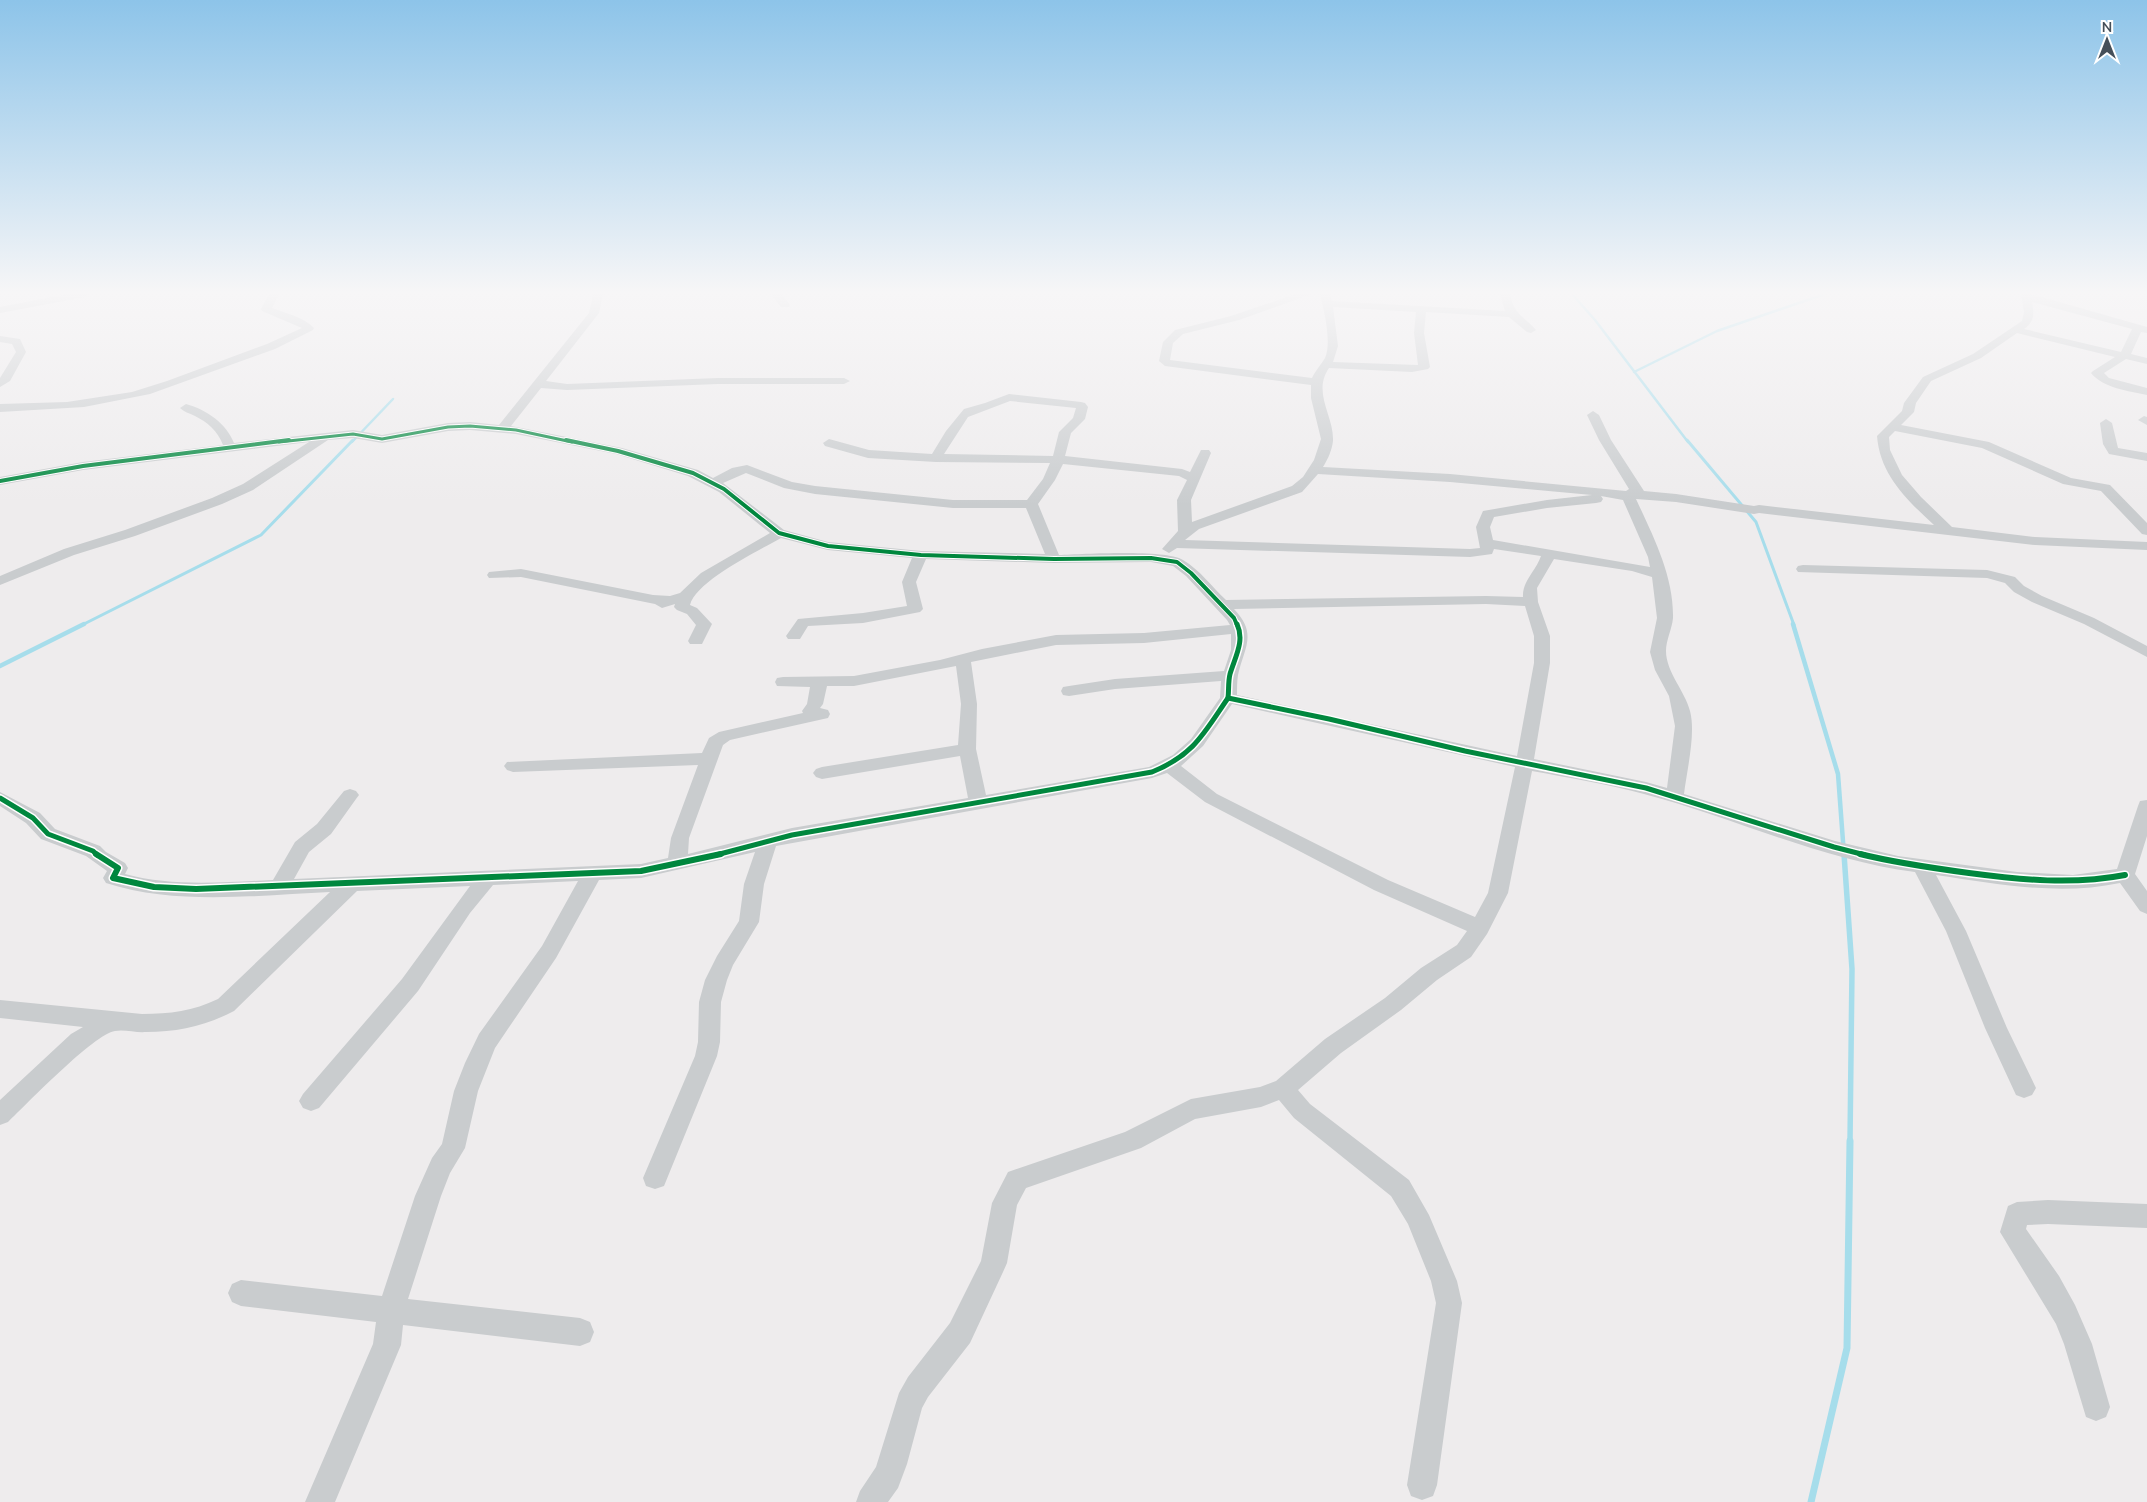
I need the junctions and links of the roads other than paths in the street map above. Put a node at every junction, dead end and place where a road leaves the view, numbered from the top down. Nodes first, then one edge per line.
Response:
1 (223, 364) edge
2 (553, 364) edge
3 (1170, 364) edge
4 (1424, 364) edge
5 (1959, 364) edge
6 (2109, 364) edge
7 (1326, 365) joint
8 (5, 372) edge
9 (844, 381) dead end
10 (1316, 382) junction
11 (0, 384) edge
12 (539, 384) junction
13 (2147, 392) edge
14 (0, 408) edge
15 (186, 408) dead end
16 (1593, 416) dead end
17 (2106, 423) dead end
18 (1893, 427) junction
19 (502, 429) junction
20 (326, 436) junction
21 (829, 443) dead end
22 (230, 449) junction
23 (1206, 453) dead end
24 (936, 458) junction
25 (2147, 458) edge
26 (1058, 460) junction
27 (1315, 470) junction
28 (1195, 479) junction
29 (0, 481) edge
30 (714, 483) junction
31 (1628, 495) junction
32 (1031, 504) junction
33 (1948, 531) junction
34 (2147, 531) edge
35 (1185, 532) junction
36 (779, 533) junction
37 (1173, 544) junction
38 (1487, 544) junction
39 (2147, 546) edge
40 (1548, 553) junction
41 (921, 555) junction
42 (1054, 559) junction
43 (1161, 559) junction
44 (1804, 569) dead end
45 (1658, 574) junction
46 (494, 575) dead end
47 (0, 581) edge
48 (685, 596) junction
49 (1531, 602) junction
50 (1221, 605) junction
51 (1240, 629) junction
52 (794, 636) dead end
53 (696, 641) dead end
54 (2147, 652) edge
55 (963, 659) junction
56 (1230, 675) junction
57 (820, 680) junction
58 (784, 682) dead end
59 (1069, 691) dead end
60 (1228, 698) junction
61 (967, 749) junction
62 (709, 759) junction
63 (1525, 763) junction
64 (514, 766) dead end
65 (1170, 766) junction
66 (822, 773) dead end
67 (350, 795) dead end
68 (1675, 796) junction
69 (978, 801) junction
70 (4, 805) edge
71 (2147, 806) edge
72 (768, 841) junction
73 (677, 864) junction
74 (2134, 864) edge
75 (1922, 867) junction
76 (592, 874) junction
77 (487, 878) junction
78 (352, 883) junction
79 (280, 885) junction
80 (2147, 906) edge
81 (1480, 928) junction
82 (0, 1009) edge
83 (112, 1021) junction
84 (1284, 1088) junction
85 (2024, 1088) dead end
86 (310, 1101) dead end
87 (0, 1115) edge
88 (656, 1178) dead end
89 (2147, 1216) edge
90 (241, 1293) dead end
91 (391, 1310) junction
92 (580, 1332) dead end
93 (2096, 1407) dead end
94 (1422, 1484) dead end
95 (320, 1502) edge
96 (871, 1502) edge

1 - 14 street
2 - 12 street
3 - 10 street
4 - 7 street
5 - 18 street
6 - 13 street
7 - 10 street
8 - 11 street
9 - 12 street
10 - 27 street
12 - 19 street
15 - 22 street
16 - 31 street
17 - 25 street
18 - 33 street
18 - 34 street
19 - 20 street
19 - 30 street
20 - 22 street
20 - 47 street
21 - 24 street
22 - 29 street
23 - 28 street
24 - 26 street
24 - 26 street
26 - 28 street
26 - 32 street
27 - 31 street
27 - 35 street
28 - 35 street
30 - 32 street
30 - 36 street
31 - 33 street
31 - 38 street
31 - 45 street
32 - 42 street
33 - 39 street
35 - 37 street
36 - 41 street
36 - 48 street
37 - 38 street
37 - 43 street
38 - 40 street
40 - 45 street
40 - 49 street
41 - 42 street
41 - 52 street
42 - 43 street
43 - 50 street
44 - 54 street
45 - 68 street
46 - 48 street
48 - 53 street
49 - 50 street
49 - 63 street
50 - 51 street
51 - 55 street
51 - 56 street
55 - 57 street
55 - 61 street
56 - 59 street
56 - 60 street
57 - 58 street
57 - 62 street
60 - 63 street
60 - 65 street
61 - 66 street
61 - 69 street
62 - 64 street
62 - 73 street
63 - 68 street
63 - 81 street
65 - 69 street
65 - 81 street
67 - 79 street
68 - 75 street
69 - 72 street
70 - 79 street
71 - 74 street
72 - 73 street
72 - 88 street
73 - 76 street
74 - 75 street
74 - 80 street
75 - 85 street
76 - 77 street
76 - 91 street
77 - 78 street
77 - 86 street
78 - 79 street
78 - 83 street
81 - 84 street
82 - 83 street
83 - 87 street
84 - 94 street
84 - 96 street
89 - 93 street
90 - 91 street
91 - 92 street
91 - 95 street

